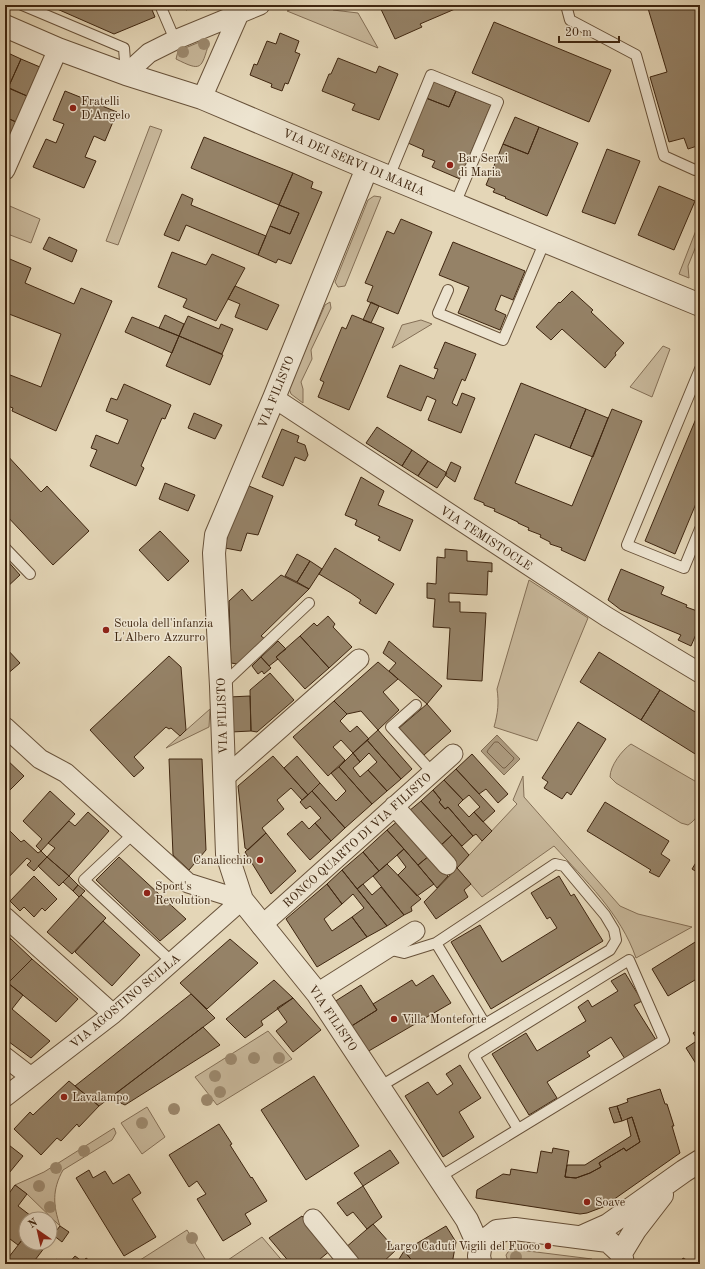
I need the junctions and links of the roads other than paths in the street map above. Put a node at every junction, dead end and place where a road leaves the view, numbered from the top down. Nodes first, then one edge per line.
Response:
1 (22, 5) edge
2 (160, 5) edge
3 (260, 5) edge
4 (566, 5) edge
5 (239, 14) junction
6 (5, 26) edge
7 (175, 40) junction
8 (58, 49) junction
9 (126, 74) junction
10 (202, 98) junction
11 (367, 168) junction
12 (700, 169) edge
13 (5, 170) edge
14 (389, 177) junction
15 (456, 204) junction
16 (545, 241) junction
17 (448, 290) dead end
18 (700, 305) edge
19 (700, 369) edge
20 (274, 398) junction
21 (700, 529) edge
22 (5, 548) edge
23 (30, 574) dead end
24 (308, 603) dead end
25 (359, 659) dead end
26 (700, 673) edge
27 (221, 686) junction
28 (416, 705) dead end
29 (5, 727) edge
30 (453, 754) dead end
31 (432, 772) junction
32 (224, 778) junction
33 (394, 806) junction
34 (133, 834) junction
35 (448, 865) dead end
36 (242, 900) junction
37 (5, 917) edge
38 (261, 926) junction
39 (415, 932) dead end
40 (436, 943) junction
41 (387, 949) junction
42 (172, 962) junction
43 (317, 993) junction
44 (113, 1014) junction
45 (485, 1024) junction
46 (5, 1057) edge
47 (31, 1077) junction
48 (379, 1087) junction
49 (5, 1097) edge
50 (518, 1130) junction
51 (692, 1166) edge
52 (438, 1178) junction
53 (313, 1219) dead end
54 (467, 1220) junction
55 (515, 1229) junction
56 (581, 1237) junction
57 (479, 1258) edge
58 (623, 1261) edge
59 (350, 1264) edge

1 - 9 lane
2 - 7 lane
3 - 5 street
4 - 12 lane
5 - 7 street
5 - 10 street
6 - 8 street, VIA DEI SERVI DI MARIA
7 - 9 street
8 - 9 street, VIA DEI SERVI DI MARIA
8 - 13 street
9 - 10 street, VIA DEI SERVI DI MARIA
10 - 11 street, VIA DEI SERVI DI MARIA
11 - 14 street, VIA DEI SERVI DI MARIA
11 - 20 street, VIA FILISTO
14 - 15 street, VIA DEI SERVI DI MARIA
14 - 15 lane
15 - 16 street, VIA DEI SERVI DI MARIA
16 - 17 lane
16 - 18 street, VIA DEI SERVI DI MARIA
19 - 21 lane
20 - 26 street, VIA TEMISTOCLE
20 - 27 street, VIA FILISTO
22 - 23 lane
24 - 27 lane
25 - 32 street
27 - 32 street, VIA FILISTO
28 - 31 lane
29 - 34 street
30 - 31 street, RONCO QUARTO DI VIA FILISTO
31 - 33 street, RONCO QUARTO DI VIA FILISTO
32 - 36 street, VIA FILISTO
33 - 35 street
33 - 38 street, RONCO QUARTO DI VIA FILISTO
34 - 36 street
34 - 42 lane
36 - 38 street, VIA FILISTO
36 - 42 street, VIA AGOSTINO SCILLA
37 - 44 street
38 - 43 street, VIA FILISTO
39 - 41 street
40 - 41 lane
40 - 45 lane
40 - 45 lane
41 - 43 street
42 - 44 street, VIA AGOSTINO SCILLA
43 - 48 street, VIA FILISTO
44 - 47 street, VIA AGOSTINO SCILLA
45 - 48 lane
46 - 47 street
47 - 49 street, VIA AGOSTINO SCILLA
48 - 52 street, VIA FILISTO
50 - 50 lane
50 - 52 lane
51 - 56 street
51 - 58 street
52 - 54 street, VIA FILISTO
53 - 59 street
54 - 55 street
54 - 57 street, VIA FILISTO
55 - 56 street
55 - 57 street
56 - 58 street

